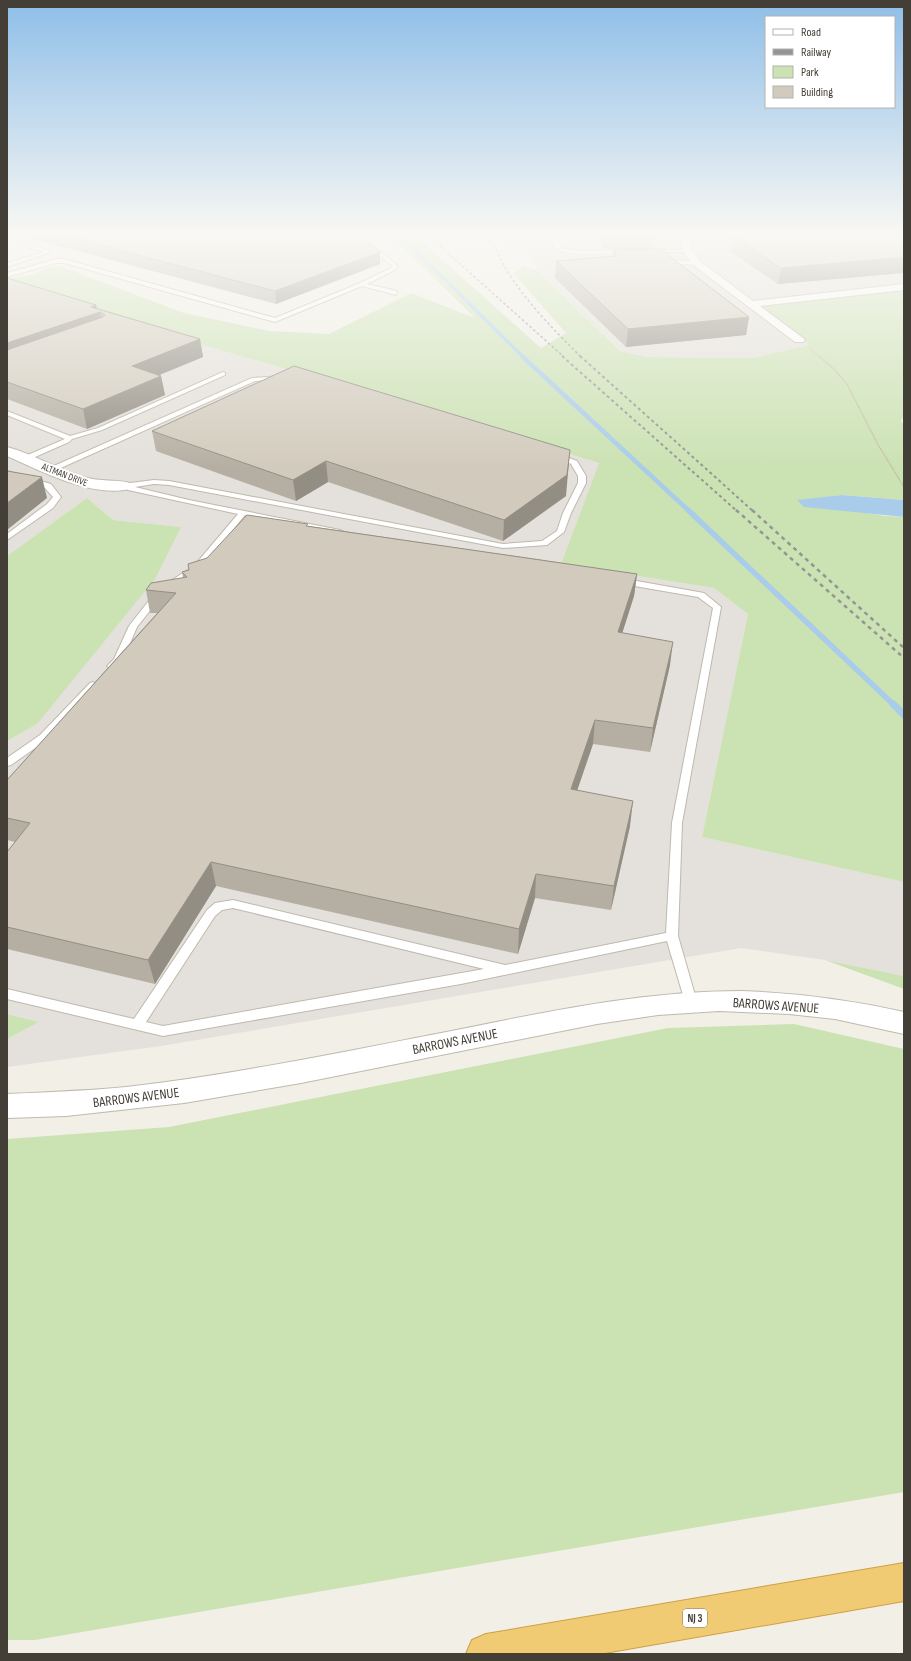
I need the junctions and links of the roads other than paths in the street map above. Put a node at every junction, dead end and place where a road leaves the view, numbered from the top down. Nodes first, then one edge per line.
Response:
1 (252, 314) edge
2 (291, 314) edge
3 (763, 314) edge
4 (799, 340) road end
5 (223, 374) dead end
6 (292, 378) edge
7 (7, 413) edge
8 (70, 438) junction
9 (7, 451) edge
10 (549, 453) edge
11 (26, 459) junction
12 (51, 469) junction
13 (7, 472) edge
14 (125, 486) junction
15 (243, 513) junction
16 (353, 534) edge
17 (7, 538) edge
18 (609, 580) edge
19 (7, 763) edge
20 (672, 936) junction
21 (506, 970) junction
22 (7, 994) edge
23 (692, 1002) junction
24 (904, 1023) edge
25 (137, 1025) junction
26 (7, 1106) edge
27 (904, 1582) edge
28 (486, 1654) edge

1 - 2 lane
3 - 4 street
5 - 8 lane
6 - 12 lane
7 - 8 lane
8 - 11 lane
9 - 11 street, ALTMAN DRIVE
10 - 14 lane
11 - 12 street, ALTMAN DRIVE
12 - 14 street, ALTMAN DRIVE
13 - 17 lane
14 - 15 lane
15 - 16 lane
15 - 19 lane
18 - 20 lane
20 - 21 lane
20 - 23 lane
21 - 25 lane
21 - 25 lane
22 - 25 lane
23 - 24 street, BARROWS AVENUE
23 - 26 street, BARROWS AVENUE
27 - 28 highway, NJ 3

